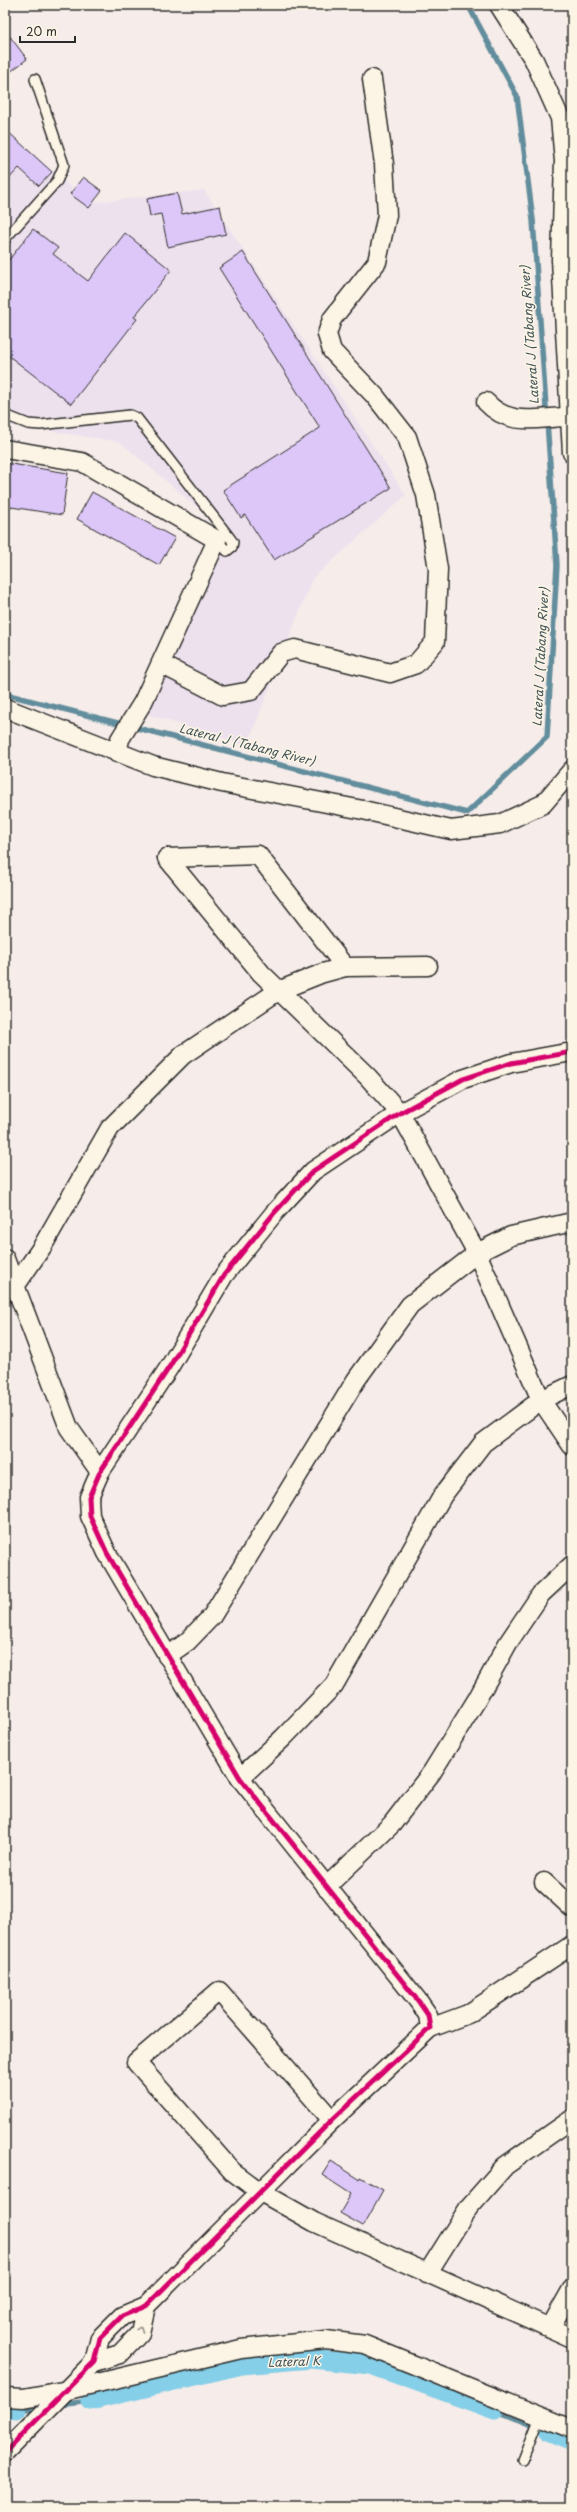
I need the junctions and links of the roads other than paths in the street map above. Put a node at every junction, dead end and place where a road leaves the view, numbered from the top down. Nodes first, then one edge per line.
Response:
1 (499, 5) edge
2 (35, 79) dead end
3 (372, 79) dead end
4 (5, 239) edge
5 (486, 402) dead end
6 (5, 415) edge
7 (564, 417) junction
8 (5, 449) edge
9 (572, 454) edge
10 (217, 540) junction
11 (161, 664) junction
12 (5, 708) edge
13 (119, 746) junction
14 (572, 770) edge
15 (428, 966) dead end
16 (345, 967) junction
17 (278, 991) junction
18 (572, 1052) edge
19 (400, 1113) junction
20 (572, 1222) edge
21 (477, 1253) junction
22 (5, 1258) edge
23 (16, 1285) junction
24 (572, 1385) edge
25 (541, 1400) junction
26 (572, 1446) edge
27 (100, 1472) junction
28 (572, 1565) edge
29 (167, 1656) junction
30 (240, 1778) junction
31 (544, 1882) dead end
32 (326, 1887) junction
33 (572, 1908) edge
34 (572, 1946) edge
35 (430, 2028) junction
36 (572, 2119) edge
37 (332, 2120) junction
38 (259, 2191) junction
39 (427, 2274) junction
40 (572, 2289) edge
41 (146, 2306) junction
42 (550, 2328) junction
43 (572, 2338) edge
44 (94, 2362) junction
45 (68, 2390) junction
46 (5, 2397) edge
47 (540, 2416) junction
48 (572, 2429) edge
49 (5, 2452) edge
50 (523, 2460) dead end

1 - 7 street
2 - 4 lane
3 - 11 street
5 - 7 street
6 - 10 lane
7 - 9 street
8 - 10 street
10 - 11 street
11 - 13 street
12 - 13 street
13 - 14 street
15 - 16 street
16 - 17 street
16 - 17 street
17 - 19 street
17 - 23 street
18 - 19 street
19 - 21 street
19 - 27 street
20 - 21 street
21 - 25 street
21 - 29 street
22 - 23 street
23 - 27 street
24 - 25 street
25 - 26 street
25 - 30 street
27 - 29 street
28 - 32 street
29 - 30 street
30 - 32 street
31 - 33 street
32 - 35 street
34 - 35 street
35 - 37 street
36 - 39 street
37 - 38 street
37 - 38 street
38 - 39 street
38 - 41 street
39 - 42 street
40 - 42 street
41 - 44 street
44 -> 41 street
42 - 43 street
44 - 45 street
45 - 46 street
45 - 47 street
45 - 49 street
47 - 48 street
47 - 50 lane

